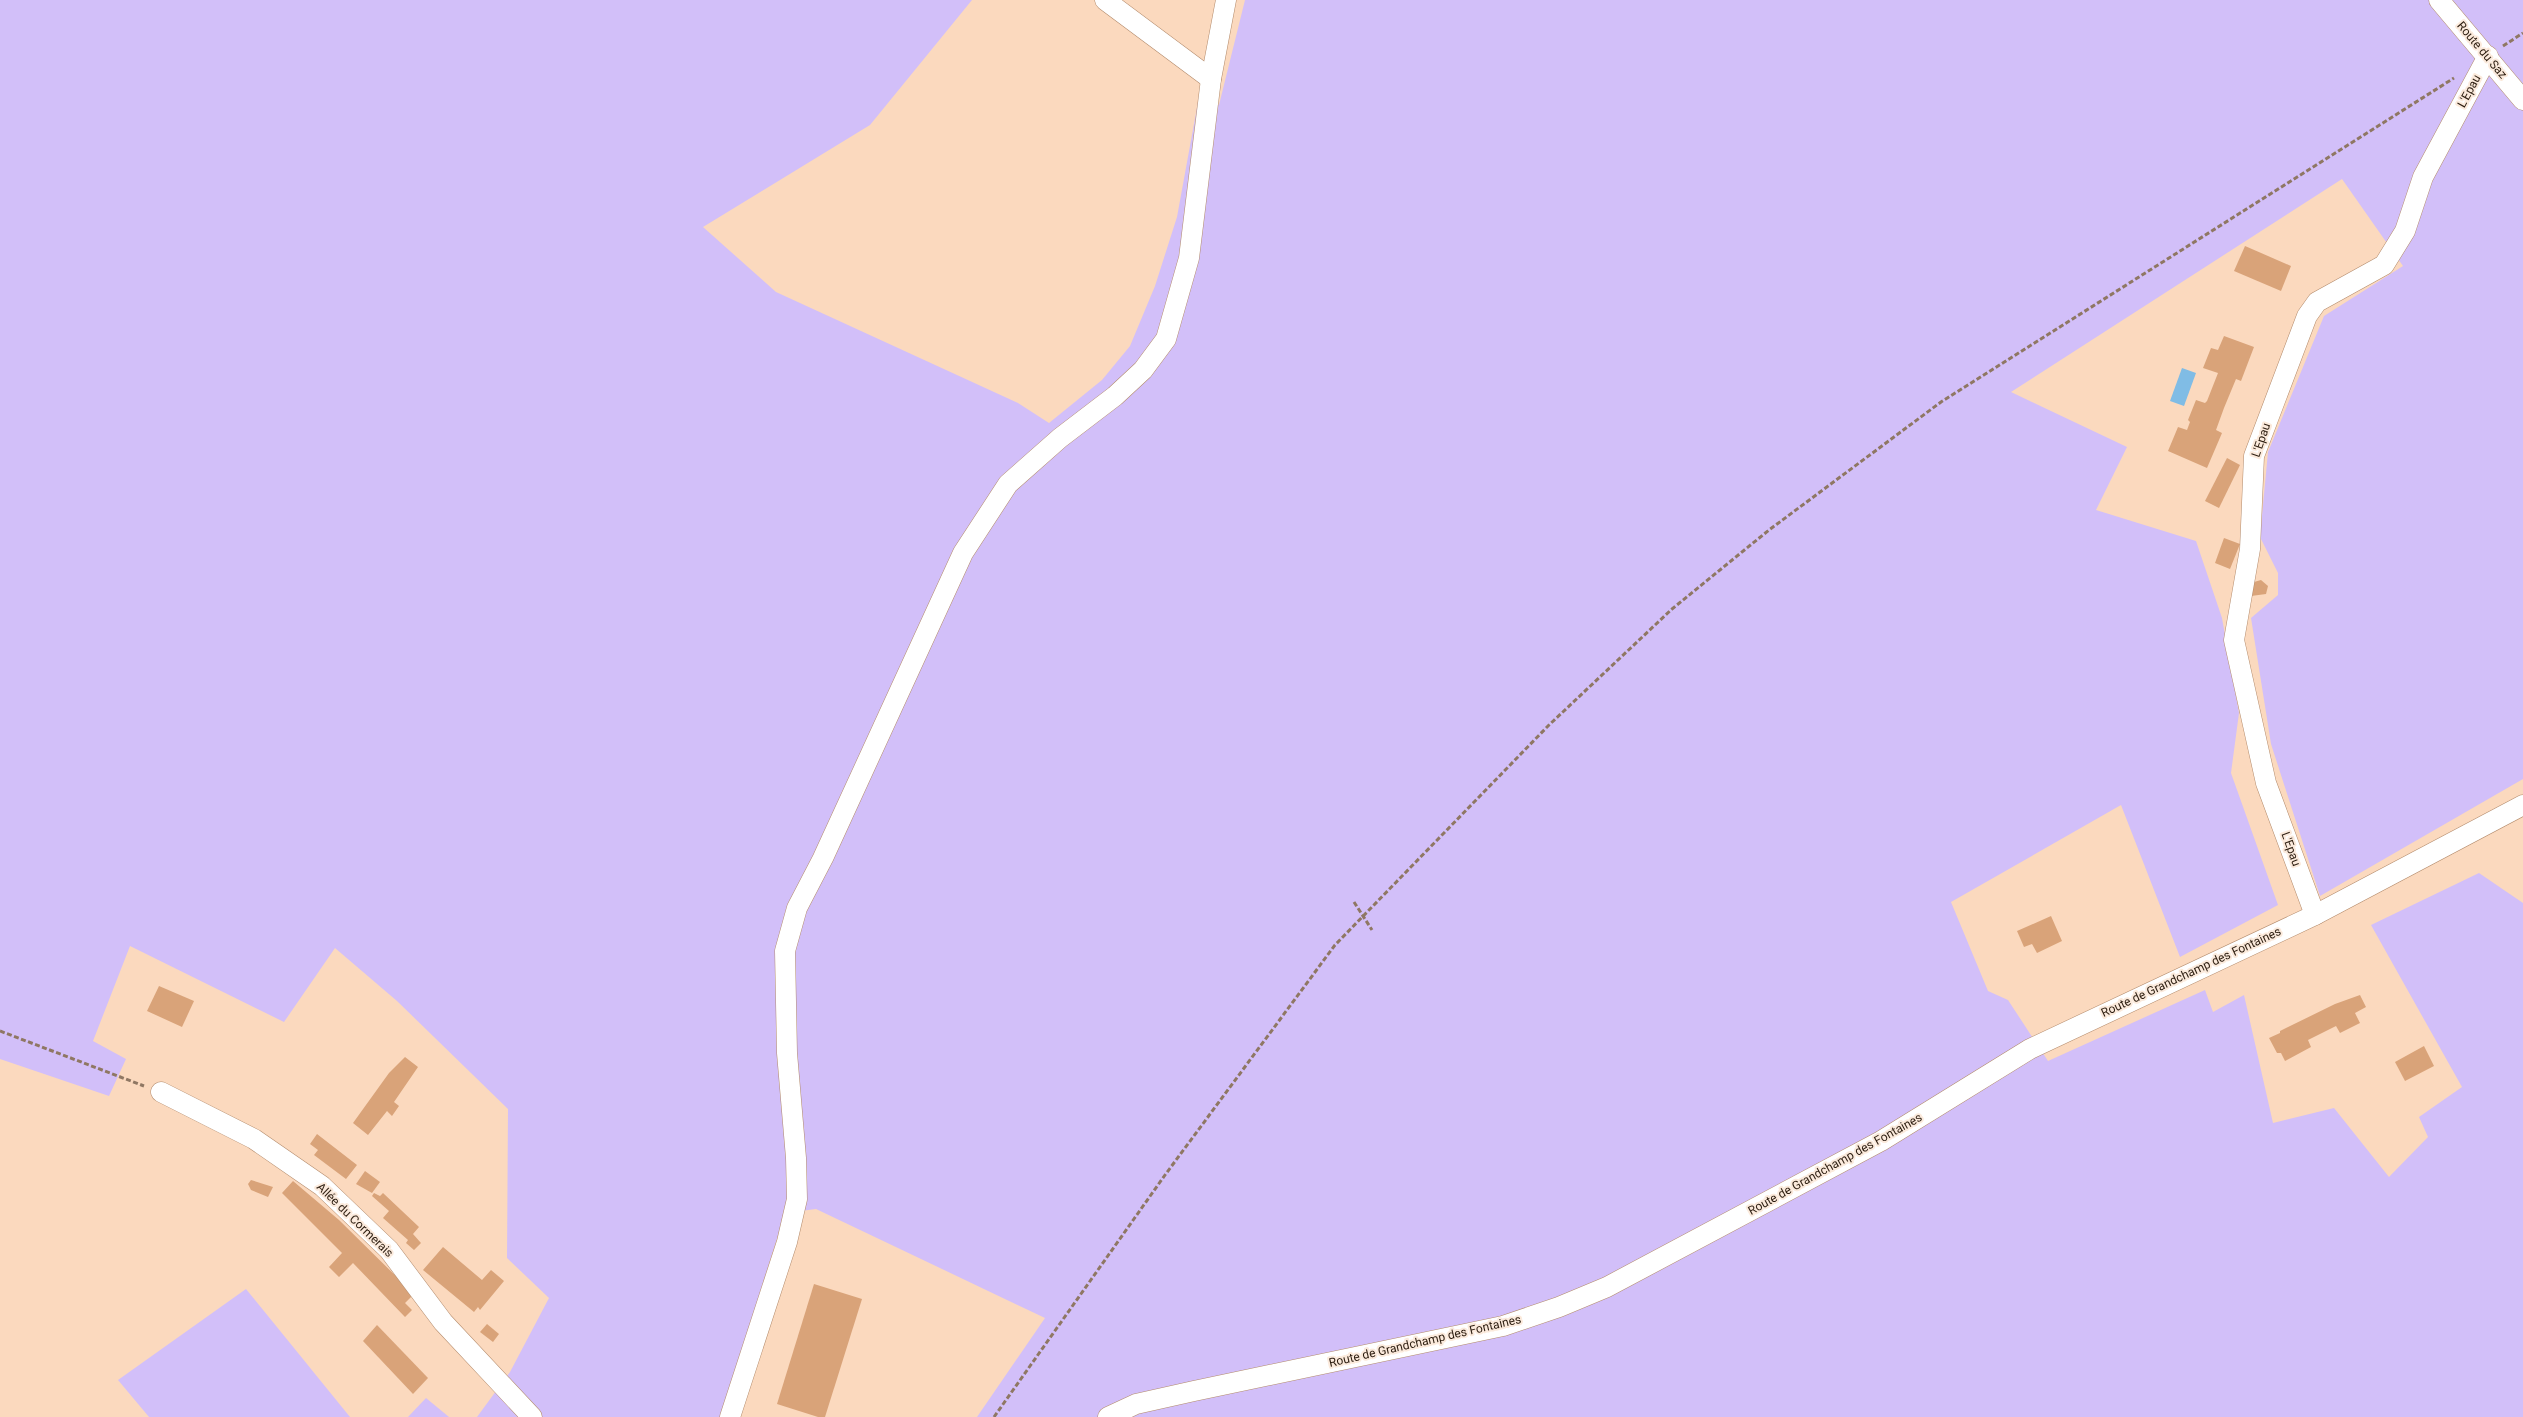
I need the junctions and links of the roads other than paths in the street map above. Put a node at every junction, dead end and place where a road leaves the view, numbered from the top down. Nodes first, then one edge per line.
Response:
1 (1105, 0) edge
2 (1226, 0) edge
3 (2440, 0) edge
4 (2488, 56) junction
5 (1211, 79) junction
6 (2523, 100) edge
7 (2523, 805) edge
8 (2315, 915) junction
9 (160, 1092) road end
10 (532, 1417) edge
11 (730, 1417) edge
12 (1108, 1417) edge

1 - 5 street
2 - 5 street
3 - 4 street, Route du Saz
4 - 6 street, Route du Saz
4 - 8 street, L'Epau
5 - 11 street
7 - 8 street, Route de Grandchamp des Fontaines
8 - 12 street, Route de Grandchamp des Fontaines
9 - 10 street, Allée du Cormerais

